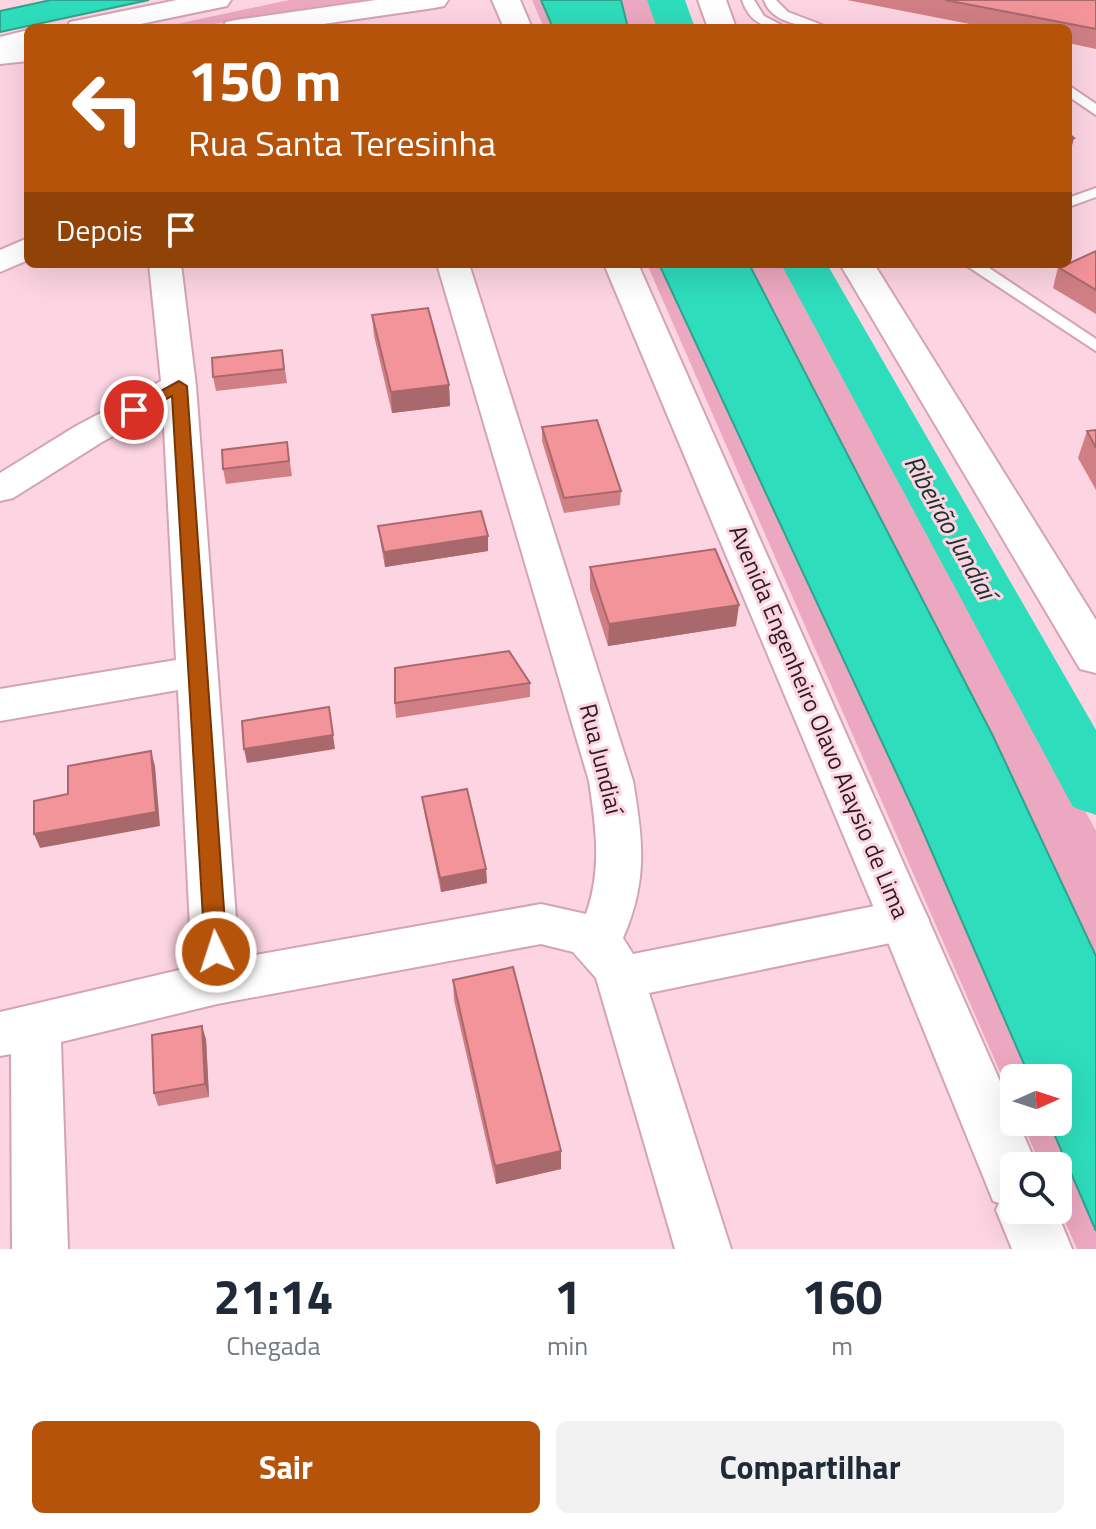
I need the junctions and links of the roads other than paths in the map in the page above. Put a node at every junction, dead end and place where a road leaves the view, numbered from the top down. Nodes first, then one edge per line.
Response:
1 (217, 0) edge
2 (434, 0) edge
3 (506, 0) edge
4 (712, 0) edge
5 (748, 0) edge
6 (770, 0) edge
7 (100, 24) edge
8 (304, 24) edge
9 (516, 24) edge
10 (721, 24) edge
11 (769, 24) edge
12 (812, 24) edge
13 (24, 40) edge
14 (0, 46) edge
15 (24, 52) edge
16 (0, 55) edge
17 (1072, 91) edge
18 (1096, 111) edge
19 (1096, 192) edge
20 (1072, 201) edge
21 (24, 248) edge
22 (24, 249) edge
23 (0, 252) edge
24 (0, 263) edge
25 (165, 268) edge
26 (454, 268) edge
27 (623, 268) edge
28 (859, 268) edge
29 (978, 268) edge
30 (1096, 346) edge
31 (179, 386) junction
32 (0, 489) edge
33 (1096, 657) edge
34 (198, 671) junction
35 (0, 705) edge
36 (905, 920) junction
37 (609, 959) junction
38 (217, 983) junction
39 (18, 1030) edge
40 (1002, 1152) edge
41 (1032, 1224) edge
42 (40, 1249) edge
43 (703, 1249) edge
44 (1042, 1249) edge

1 - 7 main road
2 - 8 main road
3 - 9 main road
4 - 10 main road
5 - 11 lane
6 - 12 lane
13 - 14 main road
15 - 16 main road
17 - 18 lane
19 - 20 lane
21 - 23 street
22 - 24 street
25 - 31 street
26 - 37 street, Rua Jundiaí
27 - 36 main road, Avenida Engenheiro Olavo Alaysio de Lima
28 - 33 main road
29 - 30 lane
31 - 32 street
31 - 34 street
34 - 35 street
34 - 38 street
36 - 37 street
36 - 40 main road, Avenida Engenheiro Olavo Alaysio de Lima
37 - 38 street
37 - 43 street
38 - 39 street
39 - 42 street
41 - 44 main road

